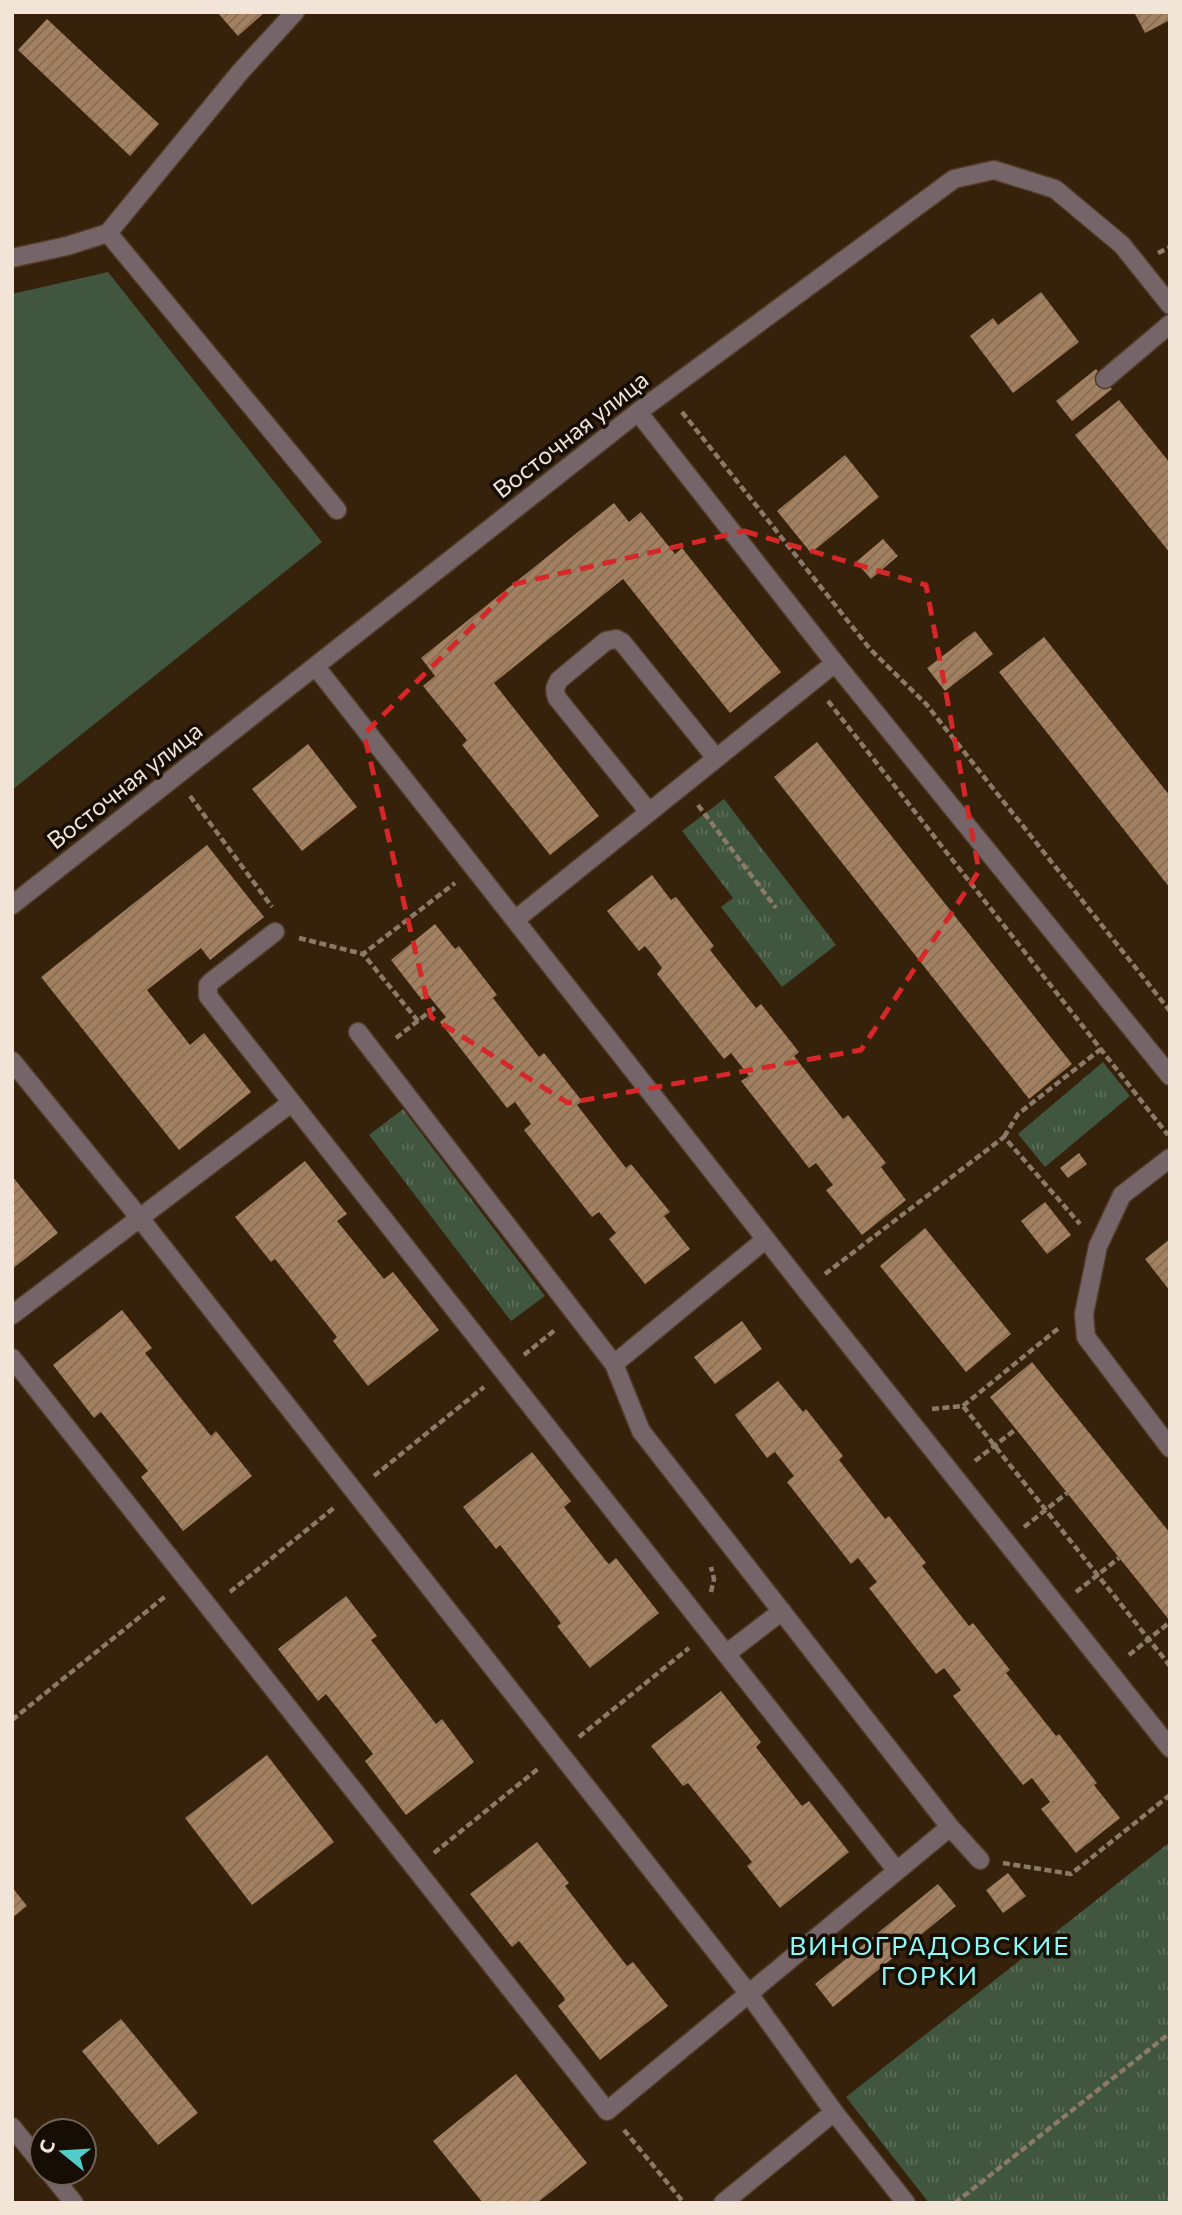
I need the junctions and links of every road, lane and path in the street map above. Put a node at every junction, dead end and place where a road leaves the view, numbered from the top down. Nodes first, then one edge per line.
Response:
1 (295, 12) edge
2 (108, 233) junction
3 (12, 258) edge
4 (1170, 305) edge
5 (1170, 324) edge
6 (1105, 379) dead end
7 (666, 392) junction
8 (638, 412) junction
9 (337, 510) dead end
10 (835, 663) junction
11 (316, 667) junction
12 (822, 694) dead end
13 (716, 758) junction
14 (176, 777) junction
15 (683, 785) junction
16 (649, 812) junction
17 (474, 868) junction
18 (12, 905) edge
19 (776, 908) dead end
20 (515, 920) junction
21 (275, 932) junction
22 (363, 954) junction
23 (437, 1006) dead end
24 (1170, 1011) edge
25 (418, 1021) junction
26 (358, 1032) dead end
27 (1101, 1049) junction
28 (375, 1054) junction
29 (12, 1061) edge
30 (1170, 1076) edge
31 (291, 1103) junction
32 (1170, 1136) edge
33 (1004, 1137) junction
34 (1170, 1158) edge
35 (139, 1217) junction
36 (766, 1239) junction
37 (1098, 1245) junction
38 (805, 1289) junction
39 (576, 1313) junction
40 (1084, 1314) junction
41 (12, 1315) edge
42 (12, 1358) edge
43 (614, 1364) junction
44 (503, 1371) junction
45 (963, 1406) junction
46 (903, 1412) junction
47 (1016, 1429) dead end
48 (995, 1446) junction
49 (1170, 1448) edge
50 (954, 1477) junction
51 (355, 1491) junction
52 (1067, 1493) dead end
53 (1046, 1510) junction
54 (711, 1520) junction
55 (1005, 1541) junction
56 (1119, 1558) dead end
57 (1098, 1575) junction
58 (187, 1579) junction
59 (1057, 1606) junction
60 (210, 1608) junction
61 (782, 1611) junction
62 (696, 1615) junction
63 (1170, 1622) edge
64 (1149, 1639) junction
65 (726, 1654) junction
66 (1170, 1666) edge
67 (1109, 1671) junction
68 (12, 1720) edge
69 (1170, 1748) edge
70 (1170, 1795) edge
71 (950, 1827) junction
72 (980, 1860) joint
73 (897, 1871) junction
74 (749, 1994) junction
75 (1170, 2033) edge
76 (607, 2111) junction
77 (834, 2112) junction
78 (12, 2127) edge
79 (28, 2147) edge
80 (61, 2187) edge
81 (74, 2203) edge
82 (684, 2203) edge
83 (723, 2203) edge
84 (906, 2203) edge
85 (955, 2203) edge

1 - 2 street
2 - 3 street
2 - 9 street
4 - 7 street, Восточная улица
5 - 6 street
7 - 8 street, Восточная улица
7 - 24 path
8 - 10 street
8 - 11 street, Восточная улица
10 - 13 street
10 - 30 street
11 - 14 street, Восточная улица
11 - 17 street
12 - 27 path
13 - 15 street
13 - 16 street
14 - 18 street, Восточная улица
14 - 21 path
15 - 16 street
15 - 19 path
16 - 20 street
17 - 20 street
17 - 22 path
20 - 36 street
21 - 22 path
21 - 31 street
22 - 25 path
23 - 25 path
25 - 28 path
26 - 28 street
27 - 32 path
27 - 33 path
28 - 39 street
29 - 35 street
31 - 35 street
31 - 44 street
33 - 37 path
33 - 38 path
34 - 37 street
35 - 41 street
35 - 51 street
36 - 38 street
36 - 43 street
37 - 40 street
38 - 46 street
39 - 43 street
39 - 44 path
40 - 45 path
40 - 49 street
42 - 58 street
43 - 54 street
44 - 51 path
44 - 62 street
45 - 46 path
45 - 48 path
46 - 50 street
47 - 48 path
48 - 50 path
48 - 53 path
50 - 55 street
51 - 60 path
51 - 74 street
52 - 53 path
53 - 55 path
53 - 57 path
54 - 61 street
54 - 62 path
55 - 59 street
56 - 57 path
57 - 59 path
57 - 64 path
58 - 60 street
58 - 68 path
59 - 67 street
60 - 76 street
61 - 65 street
61 - 71 street
62 - 65 street
63 - 64 path
64 - 66 path
64 - 67 path
65 - 73 street
67 - 69 street
70 - 72 path
71 - 72 street
71 - 73 street
73 - 74 street
74 - 76 street
74 - 77 street
75 - 85 path
76 - 82 path
77 - 83 street
77 - 84 street
78 - 79 street
80 - 81 street

